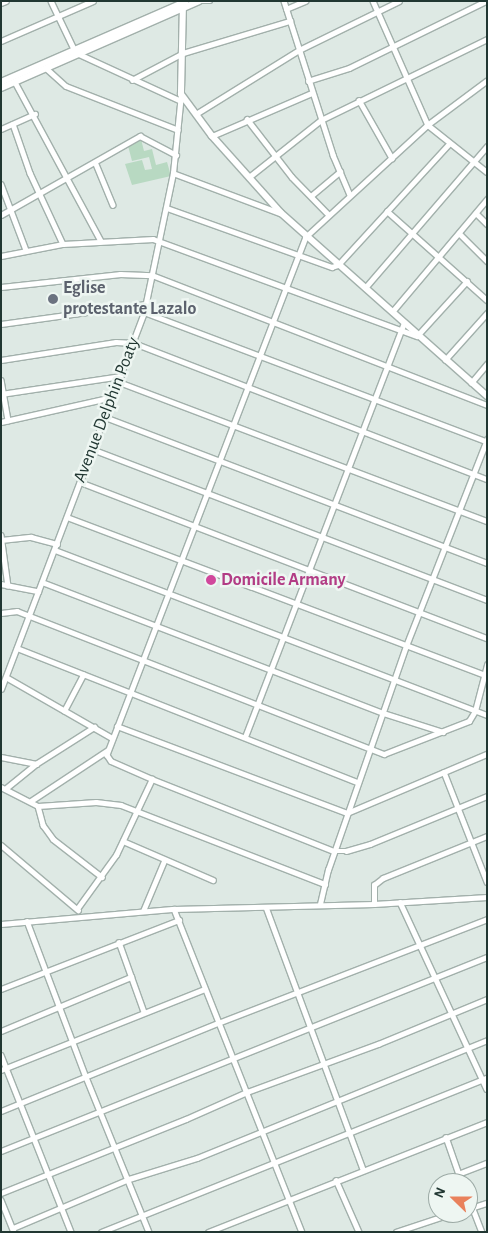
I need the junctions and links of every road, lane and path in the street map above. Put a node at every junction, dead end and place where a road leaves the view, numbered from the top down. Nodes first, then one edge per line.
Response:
1 (6, 1) edge
2 (51, 1) edge
3 (94, 1) edge
4 (198, 1) edge
5 (210, 1) edge
6 (284, 1) edge
7 (305, 1) edge
8 (373, 1) edge
9 (399, 1) edge
10 (486, 1) edge
11 (1, 3) edge
12 (184, 4) edge
13 (286, 9) junction
14 (377, 11) junction
15 (58, 17) junction
16 (290, 21) junction
17 (487, 39) edge
18 (1, 41) edge
19 (392, 45) junction
20 (298, 50) junction
21 (77, 52) junction
22 (183, 53) junction
23 (47, 69) junction
24 (406, 76) junction
25 (132, 80) junction
26 (308, 81) junction
27 (487, 81) edge
28 (1, 82) edge
29 (15, 82) junction
30 (1, 88) edge
31 (312, 93) junction
32 (181, 98) junction
33 (359, 100) junction
34 (35, 114) junction
35 (196, 114) junction
36 (247, 119) junction
37 (321, 120) junction
38 (13, 124) junction
39 (428, 126) junction
40 (1, 129) edge
41 (178, 130) junction
42 (212, 136) junction
43 (449, 144) junction
44 (487, 146) edge
45 (176, 155) junction
46 (275, 157) junction
47 (392, 158) junction
48 (474, 162) junction
49 (96, 164) junction
50 (340, 172) junction
51 (487, 172) edge
52 (173, 173) junction
53 (249, 177) junction
54 (69, 179) junction
55 (1, 184) edge
56 (40, 194) junction
57 (350, 194) junction
58 (311, 196) junction
59 (487, 198) edge
60 (113, 205) dead end
61 (167, 208) junction
62 (12, 210) junction
63 (388, 211) junction
64 (281, 213) junction
65 (328, 214) junction
66 (476, 214) junction
67 (1, 215) edge
68 (487, 224) edge
69 (459, 233) junction
70 (414, 234) junction
71 (306, 237) junction
72 (101, 241) junction
73 (160, 241) junction
74 (63, 244) junction
75 (26, 250) junction
76 (1, 256) edge
77 (298, 256) junction
78 (440, 257) junction
79 (487, 261) edge
80 (338, 265) junction
81 (152, 275) junction
82 (467, 281) junction
83 (1, 287) edge
84 (365, 288) junction
85 (286, 289) junction
86 (487, 300) edge
87 (146, 304) junction
88 (144, 312) junction
89 (392, 312) junction
90 (487, 313) edge
91 (272, 323) junction
92 (404, 323) junction
93 (1, 324) edge
94 (400, 332) junction
95 (417, 336) junction
96 (134, 343) junction
97 (259, 354) junction
98 (1, 360) edge
99 (444, 361) junction
100 (487, 364) edge
101 (385, 366) junction
102 (122, 376) junction
103 (1, 380) edge
104 (119, 382) junction
105 (471, 383) junction
106 (246, 387) junction
107 (2, 393) edge
108 (487, 396) edge
109 (113, 397) junction
110 (373, 399) junction
111 (487, 406) edge
112 (105, 417) junction
113 (8, 420) junction
114 (1, 422) edge
115 (233, 425) junction
116 (361, 431) junction
117 (486, 440) edge
118 (92, 449) junction
119 (219, 461) junction
120 (347, 468) junction
121 (473, 474) junction
122 (487, 479) edge
123 (80, 482) junction
124 (206, 492) junction
125 (334, 504) junction
126 (459, 511) junction
127 (67, 517) junction
128 (487, 521) edge
129 (193, 526) junction
130 (321, 536) junction
131 (2, 538) edge
132 (57, 544) junction
133 (445, 547) junction
134 (55, 550) junction
135 (182, 561) junction
136 (487, 563) edge
137 (307, 571) junction
138 (433, 580) junction
139 (42, 582) junction
140 (1, 584) edge
141 (8, 586) junction
142 (38, 592) junction
143 (170, 594) junction
144 (487, 600) edge
145 (295, 605) junction
146 (1, 613) edge
147 (419, 613) junction
148 (29, 616) junction
149 (158, 626) junction
150 (281, 637) junction
151 (487, 638) edge
152 (406, 646) junction
153 (18, 648) junction
154 (143, 661) junction
155 (487, 665) edge
156 (270, 670) junction
157 (83, 675) junction
158 (485, 676) edge
159 (6, 677) junction
160 (394, 679) junction
161 (1, 689) edge
162 (130, 693) junction
163 (259, 703) junction
164 (64, 710) junction
165 (475, 711) junction
166 (383, 713) junction
167 (487, 715) edge
168 (117, 726) junction
169 (94, 727) junction
170 (443, 732) junction
171 (245, 737) junction
172 (112, 738) junction
173 (370, 748) junction
174 (108, 750) junction
175 (487, 754) edge
176 (1, 757) edge
177 (36, 764) junction
178 (444, 772) junction
179 (152, 779) junction
180 (358, 782) junction
181 (3, 788) edge
182 (487, 796) edge
183 (31, 801) junction
184 (38, 806) junction
185 (457, 808) junction
186 (138, 811) junction
187 (347, 813) junction
188 (487, 836) edge
189 (123, 841) junction
190 (472, 842) junction
191 (1, 844) edge
192 (334, 851) junction
193 (164, 861) junction
194 (102, 877) junction
195 (213, 880) dead end
196 (487, 882) edge
197 (325, 884) junction
198 (487, 897) edge
199 (400, 902) junction
200 (320, 904) junction
201 (374, 904) junction
202 (266, 907) junction
203 (77, 909) junction
204 (174, 909) junction
205 (143, 911) junction
206 (82, 915) junction
207 (487, 919) edge
208 (179, 920) junction
209 (27, 921) junction
210 (1, 924) edge
211 (119, 942) junction
212 (419, 944) junction
213 (487, 957) edge
214 (45, 971) junction
215 (130, 977) junction
216 (434, 979) junction
217 (1, 981) edge
218 (3, 988) edge
219 (206, 989) junction
220 (297, 992) junction
221 (487, 999) edge
222 (60, 1006) junction
223 (144, 1012) junction
224 (450, 1013) junction
225 (218, 1022) junction
226 (310, 1026) junction
227 (1, 1030) edge
228 (487, 1040) edge
229 (72, 1043) junction
230 (467, 1048) junction
231 (1, 1055) edge
232 (233, 1058) junction
233 (324, 1064) junction
234 (4, 1069) edge
235 (86, 1077) junction
236 (484, 1079) edge
237 (487, 1089) edge
238 (247, 1092) junction
239 (338, 1100) junction
240 (21, 1102) junction
241 (1, 1111) edge
242 (100, 1111) junction
243 (487, 1122) edge
244 (261, 1129) junction
245 (352, 1133) junction
246 (446, 1137) junction
247 (34, 1138) junction
248 (114, 1147) junction
249 (1, 1151) edge
250 (487, 1163) edge
251 (274, 1164) junction
252 (363, 1169) junction
253 (47, 1173) junction
254 (458, 1173) edge
255 (461, 1173) edge
256 (129, 1179) junction
257 (336, 1180) junction
258 (1, 1193) edge
259 (288, 1198) junction
260 (1, 1200) edge
261 (62, 1208) junction
262 (143, 1215) junction
263 (428, 1221) edge
264 (14, 1230) edge
265 (71, 1232) edge
266 (101, 1232) edge
267 (149, 1232) edge
268 (208, 1232) edge
269 (302, 1232) edge
270 (359, 1232) edge
271 (396, 1232) edge

1 - 11 street
2 - 15 street
3 - 15 street
4 - 5 street
4 - 12 street
6 - 13 street
7 - 13 street
8 - 14 street
9 - 14 street
10 - 19 street
12 - 21 street
12 - 22 street, Avenue Delphin Poaty
13 - 16 street
14 - 19 street
14 - 20 street
15 - 18 street
15 - 21 street
16 - 20 street
16 - 22 street
17 - 24 street
19 - 24 street
19 - 26 street
20 - 26 street
20 - 35 street
21 - 23 street
21 - 25 street
21 - 28 street
22 - 25 street
22 - 32 street, Avenue Delphin Poaty
23 - 29 street
23 - 41 street
24 - 33 street
24 - 39 street
25 - 32 street
26 - 31 street
27 - 39 street
29 - 30 street
29 - 34 street
31 - 36 street
31 - 37 street
32 - 35 street
32 - 41 street, Avenue Delphin Poaty
33 - 37 street
33 - 47 street
34 - 38 street
34 - 54 street
35 - 42 street
36 - 42 street
36 - 46 street
37 - 46 street
37 - 50 street
38 - 40 street
38 - 56 street
39 - 43 street
39 - 47 street
41 - 45 street, Avenue Delphin Poaty
42 - 53 street
43 - 48 street
43 - 63 street
44 - 48 street
45 - 49 street
45 - 52 street, Avenue Delphin Poaty
46 - 53 street
46 - 58 street
47 - 57 street
48 - 51 street
48 - 70 street
49 - 54 street
49 - 60 street
50 - 57 street
50 - 58 street
52 - 61 street, Avenue Delphin Poaty
52 - 64 street
53 - 64 street
54 - 56 street
54 - 72 street
55 - 62 street
56 - 62 street
56 - 74 street
57 - 65 street
58 - 65 street
59 - 66 street
61 - 73 street, Avenue Delphin Poaty
61 - 77 street
62 - 67 street
62 - 75 street
63 - 70 street
63 - 80 street
64 - 71 street
65 - 71 street
66 - 68 street
66 - 69 street
69 - 78 street
69 - 79 street
70 - 78 street
70 - 84 street
71 - 77 street
71 - 80 street
72 - 73 street
72 - 74 street
73 - 81 street, Avenue Delphin Poaty
73 - 85 street
74 - 75 street
75 - 76 street
77 - 80 street
77 - 85 street
78 - 82 street
78 - 89 street
80 - 84 street
81 - 83 street
81 - 87 street, Avenue Delphin Poaty
81 - 91 street
82 - 86 street
82 - 95 street
84 - 89 street
85 - 91 street
85 - 94 street
87 - 88 street, Avenue Delphin Poaty
87 - 93 street
88 - 96 street, Avenue Delphin Poaty
88 - 97 street
89 - 92 street
90 - 99 street
91 - 97 street
91 - 101 street
92 - 94 street
92 - 95 street
94 - 95 street
94 - 101 street
95 - 99 street
96 - 98 street
96 - 102 street, Avenue Delphin Poaty
96 - 106 street
97 - 106 street
97 - 110 street
99 - 105 street
100 - 105 street
101 - 110 street
101 - 111 street
102 - 104 street, Avenue Delphin Poaty
102 - 107 street
103 - 107 street
104 - 109 street, Avenue Delphin Poaty
104 - 115 street
105 - 108 street
106 - 115 street
106 - 116 street
107 - 113 street
109 - 112 street, Avenue Delphin Poaty
109 - 113 street
110 - 116 street
110 - 117 street
112 - 118 street, Avenue Delphin Poaty
112 - 119 street
113 - 114 street
115 - 119 street
115 - 120 street
116 - 120 street
116 - 121 street
117 - 121 street
118 - 123 street, Avenue Delphin Poaty
118 - 124 street
119 - 124 street
119 - 125 street
120 - 125 street
120 - 126 street
121 - 122 street
121 - 126 street
123 - 127 street, Avenue Delphin Poaty
123 - 129 street
124 - 129 street
124 - 130 street
125 - 130 street
125 - 133 street
126 - 128 street
126 - 133 street
127 - 132 street, Avenue Delphin Poaty
127 - 135 street
129 - 135 street
129 - 137 street
130 - 137 street
130 - 138 street
131 - 132 street
131 - 141 street
132 - 134 street, Avenue Delphin Poaty
133 - 136 street
133 - 138 street
134 - 139 street, Avenue Delphin Poaty
134 - 143 street
135 - 143 street
135 - 145 street
137 - 145 street
137 - 147 street
138 - 144 street
138 - 147 street
139 - 142 street, Avenue Delphin Poaty
139 - 149 street
140 - 141 street
141 - 142 street
142 - 148 street, Avenue Delphin Poaty
143 - 149 street
143 - 150 street
145 - 150 street
145 - 152 street
146 - 148 street
147 - 151 street
147 - 152 street
148 - 153 street, Avenue Delphin Poaty
148 - 154 street
149 - 154 street
149 - 156 street
150 - 156 street
150 - 160 street
152 - 158 street
152 - 160 street
153 - 157 street
153 - 159 street, Avenue Delphin Poaty
154 - 162 street
154 - 163 street
155 - 158 street
156 - 163 street
156 - 166 street
157 - 162 street
157 - 164 street
158 - 165 street
159 - 161 street, Avenue Delphin Poaty
159 - 164 street
160 - 165 street
160 - 166 street
162 - 168 street
162 - 171 street
163 - 171 street
163 - 173 street
164 - 169 street
165 - 167 street
165 - 170 street
166 - 170 street
166 - 173 street
168 - 172 street
168 - 187 street
169 - 172 street
169 - 177 street
170 - 173 street
171 - 180 street
172 - 174 street
173 - 180 street
174 - 179 street
174 - 183 street
175 - 178 street
176 - 177 street
177 - 181 street
178 - 185 street
178 - 187 street
179 - 186 street
179 - 192 street
180 - 187 street
181 - 183 street
182 - 185 street
183 - 184 street
184 - 186 street
184 - 194 street
185 - 190 street
185 - 192 street
186 - 189 street
186 - 197 street
187 - 192 street
188 - 190 street
189 - 193 street
189 - 194 street
190 - 196 street
190 - 201 street
191 - 203 street
192 - 197 street
193 - 195 street
193 - 205 street
194 - 203 street
197 - 200 street
198 - 199 street
199 - 201 street
199 - 212 street
200 - 201 street
200 - 202 street
202 - 204 street
202 - 220 street
203 - 206 street
204 - 205 street
204 - 208 street
205 - 206 street
206 - 209 street
207 - 212 street
208 - 211 street
208 - 219 street
209 - 210 street
209 - 214 street
211 - 214 street
211 - 215 street
212 - 216 street
212 - 220 street
213 - 216 street
214 - 218 street
214 - 222 street
215 - 222 street
215 - 223 street
216 - 224 street
216 - 226 street
217 - 218 street
219 - 223 street
219 - 225 street
220 - 225 street
220 - 226 street
221 - 224 street
222 - 227 street
222 - 229 street
223 - 229 street
224 - 230 street
224 - 233 street
225 - 232 street
225 - 235 street
226 - 232 street
226 - 233 street
228 - 230 street
229 - 234 street
229 - 235 street
230 - 236 street
230 - 239 street
231 - 234 street
232 - 238 street
232 - 242 street
233 - 238 street
233 - 239 street
234 - 240 street
235 - 240 street
235 - 242 street
236 - 237 street
236 - 245 street
238 - 244 street
238 - 248 street
239 - 244 street
239 - 245 street
240 - 241 street
240 - 247 street
242 - 247 street
242 - 248 street
243 - 246 street
244 - 251 street
244 - 256 street
245 - 251 street
245 - 252 street
246 - 252 street
246 - 254 street
247 - 249 street
247 - 253 street
248 - 253 street
248 - 256 street
250 - 255 street
251 - 259 street
251 - 262 street
252 - 257 street
253 - 258 street
253 - 261 street
256 - 261 street
256 - 262 street
257 - 259 street
257 - 270 street
259 - 268 street
259 - 269 street
260 - 264 street
261 - 264 street
261 - 265 street
262 - 266 street
262 - 267 street
263 - 271 street

